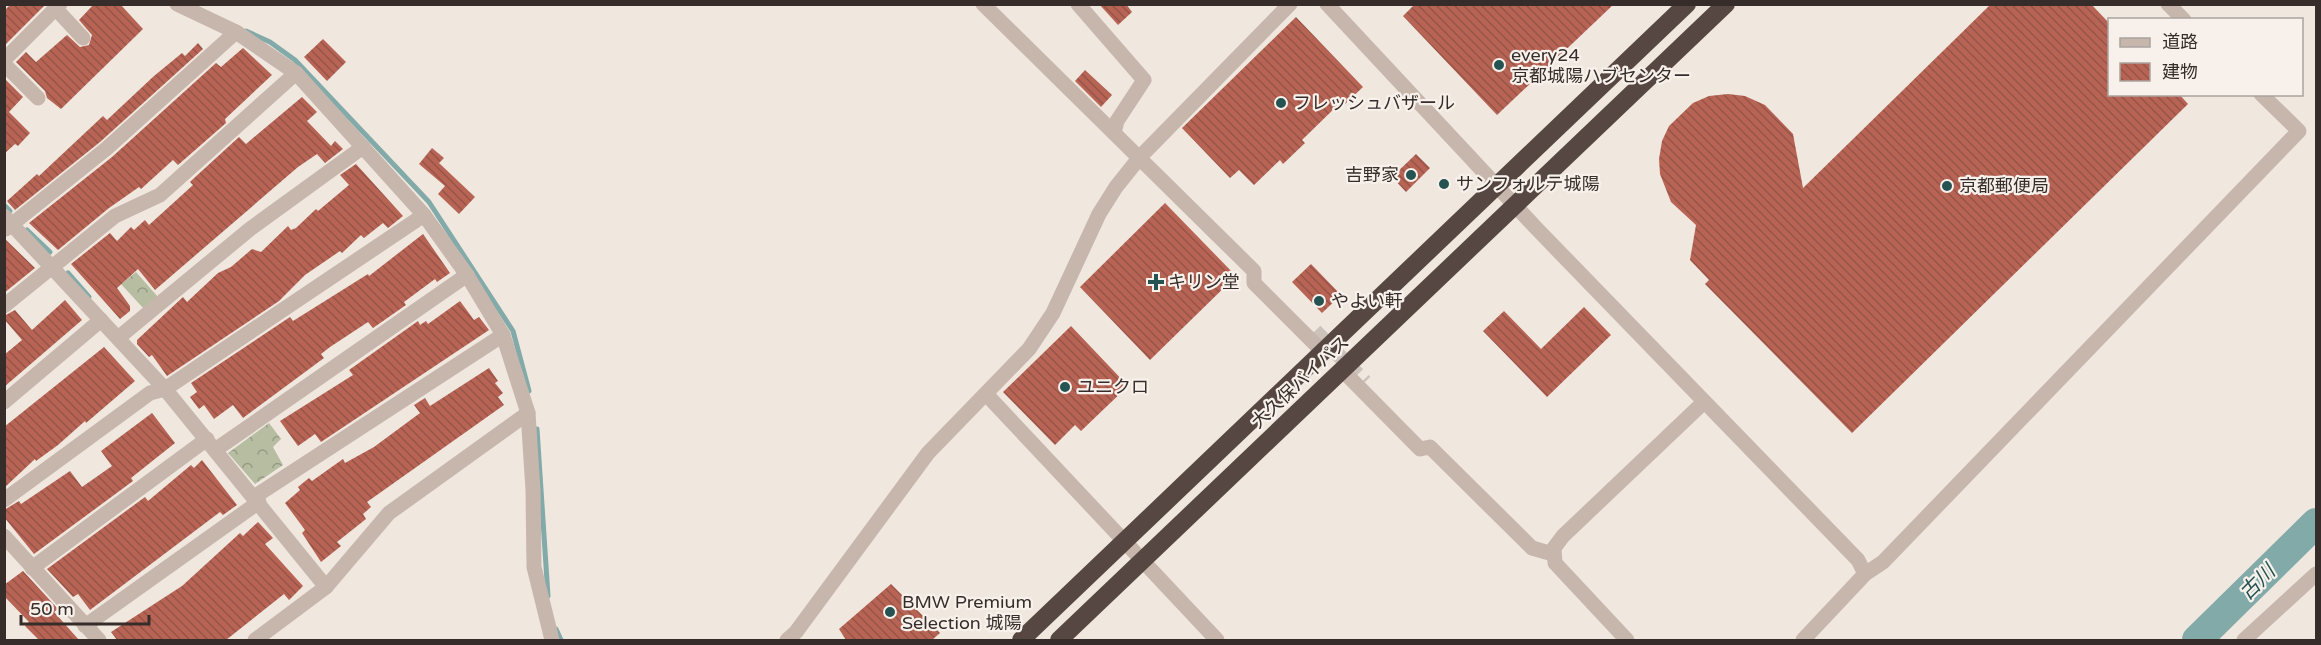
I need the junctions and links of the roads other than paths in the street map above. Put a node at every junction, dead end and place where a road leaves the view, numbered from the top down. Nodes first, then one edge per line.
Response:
1 (177, 4) edge
2 (983, 4) edge
3 (1078, 4) edge
4 (1290, 4) edge
5 (1327, 4) edge
6 (1687, 4) edge
7 (1726, 4) edge
8 (2168, 4) edge
9 (58, 7) edge
10 (2182, 18) edge
11 (236, 32) junction
12 (83, 38) dead end
13 (4, 62) edge
14 (296, 73) junction
15 (2263, 96) edge
16 (38, 98) dead end
17 (1114, 133) junction
18 (363, 147) junction
19 (1140, 157) junction
20 (1499, 185) junction
21 (1515, 203) junction
22 (424, 215) junction
23 (7, 223) edge
24 (52, 269) junction
25 (1254, 271) junction
26 (467, 275) junction
27 (4, 306) edge
28 (101, 320) junction
29 (1315, 331) tunnel mouth
30 (503, 335) junction
31 (118, 338) junction
32 (1322, 351) junction
33 (1343, 371) junction
34 (1365, 382) tunnel mouth
35 (165, 389) junction
36 (986, 394) junction
37 (4, 402) edge
38 (1704, 402) junction
39 (528, 413) junction
40 (211, 445) junction
41 (1430, 447) junction
42 (256, 499) junction
43 (4, 500) edge
44 (4, 536) edge
45 (1122, 542) junction
46 (1553, 554) junction
47 (1141, 562) junction
48 (32, 568) junction
49 (1865, 574) junction
50 (2316, 574) edge
51 (326, 586) junction
52 (86, 626) junction
53 (99, 640) edge
54 (255, 640) edge
55 (552, 640) edge
56 (787, 640) edge
57 (1021, 640) edge
58 (1059, 640) edge
59 (1217, 640) edge
60 (1626, 640) edge
61 (1803, 640) edge
62 (2244, 640) edge

1 - 11 street
2 - 17 street
3 - 17 street
4 - 19 street
5 - 20 street
6 - 20 highway, 大久保バイパス
7 - 21 highway, 大久保バイパス
8 - 10 street
9 - 12 street
9 - 13 street
11 - 14 street
11 - 23 street
13 - 16 street
14 - 18 street
14 - 24 street
15 - 49 street
17 - 19 street
18 - 22 street
18 - 31 street
19 - 25 street
19 - 36 street
20 - 21 street
20 - 32 highway, 大久保バイパス
21 - 33 highway, 大久保バイパス
21 - 38 street
22 - 26 street
22 - 35 street
23 - 24 street
24 - 27 street
24 - 28 street
25 - 29 street
25 - 32 street
26 - 30 street
26 - 40 street
28 - 31 street
28 - 37 street
30 - 39 street
30 - 42 street
31 - 35 street
32 - 45 highway, 大久保バイパス
33 - 41 street
33 - 47 highway, 大久保バイパス
34 - 41 street
35 - 40 street
35 - 43 street
36 - 45 street
36 - 56 street
38 - 46 street
38 - 49 street
39 - 51 street
39 - 55 street
40 - 42 street
40 - 48 street
41 - 46 street
42 - 51 street
42 - 52 street
44 - 48 street
45 - 47 street
45 - 57 highway, 大久保バイパス
46 - 60 street
47 - 58 highway, 大久保バイパス
47 - 59 street
48 - 52 street
49 - 61 street
50 - 62 street
51 - 54 street
52 - 53 street

